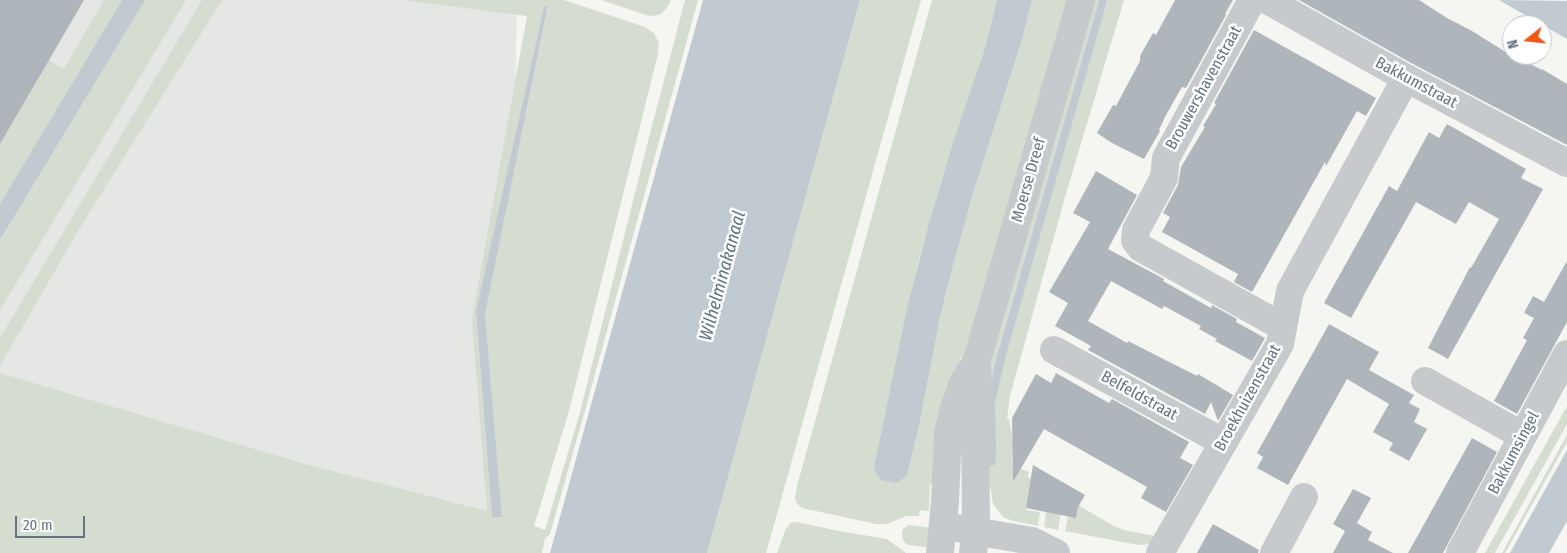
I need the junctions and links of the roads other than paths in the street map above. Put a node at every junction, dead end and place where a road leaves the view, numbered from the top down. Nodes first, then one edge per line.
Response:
1 (1081, 0) edge
2 (1252, 0) edge
3 (1267, 0) edge
4 (1406, 78) junction
5 (1567, 163) edge
6 (1283, 327) junction
7 (1054, 350) dead end
8 (1567, 354) edge
9 (977, 360) junction
10 (1424, 380) dead end
11 (1523, 436) junction
12 (1223, 442) junction
13 (1304, 497) dead end
14 (943, 526) junction
15 (974, 542) edge
16 (940, 553) edge
17 (1056, 553) edge
18 (1160, 553) edge
19 (1274, 553) edge
20 (1460, 553) edge

1 - 9 street, Moerse Dreef
2 - 6 street, Brouwershavenstraat
3 - 4 street, Bakkumstraat
4 - 5 street, Bakkumstraat
4 - 6 street, Broekhuizenstraat
6 - 12 street, Broekhuizenstraat
7 - 12 street, Belfeldstraat
8 - 11 street, Bakkumsingel
9 - 14 street, Moerse Dreef
9 - 15 street, Moerse Dreef
10 - 11 street
11 - 20 street, Bakkumsingel
12 - 18 street, Broekhuizenstraat
13 - 19 street
14 - 15 street
14 - 16 street, Moerse Dreef
15 - 17 street

